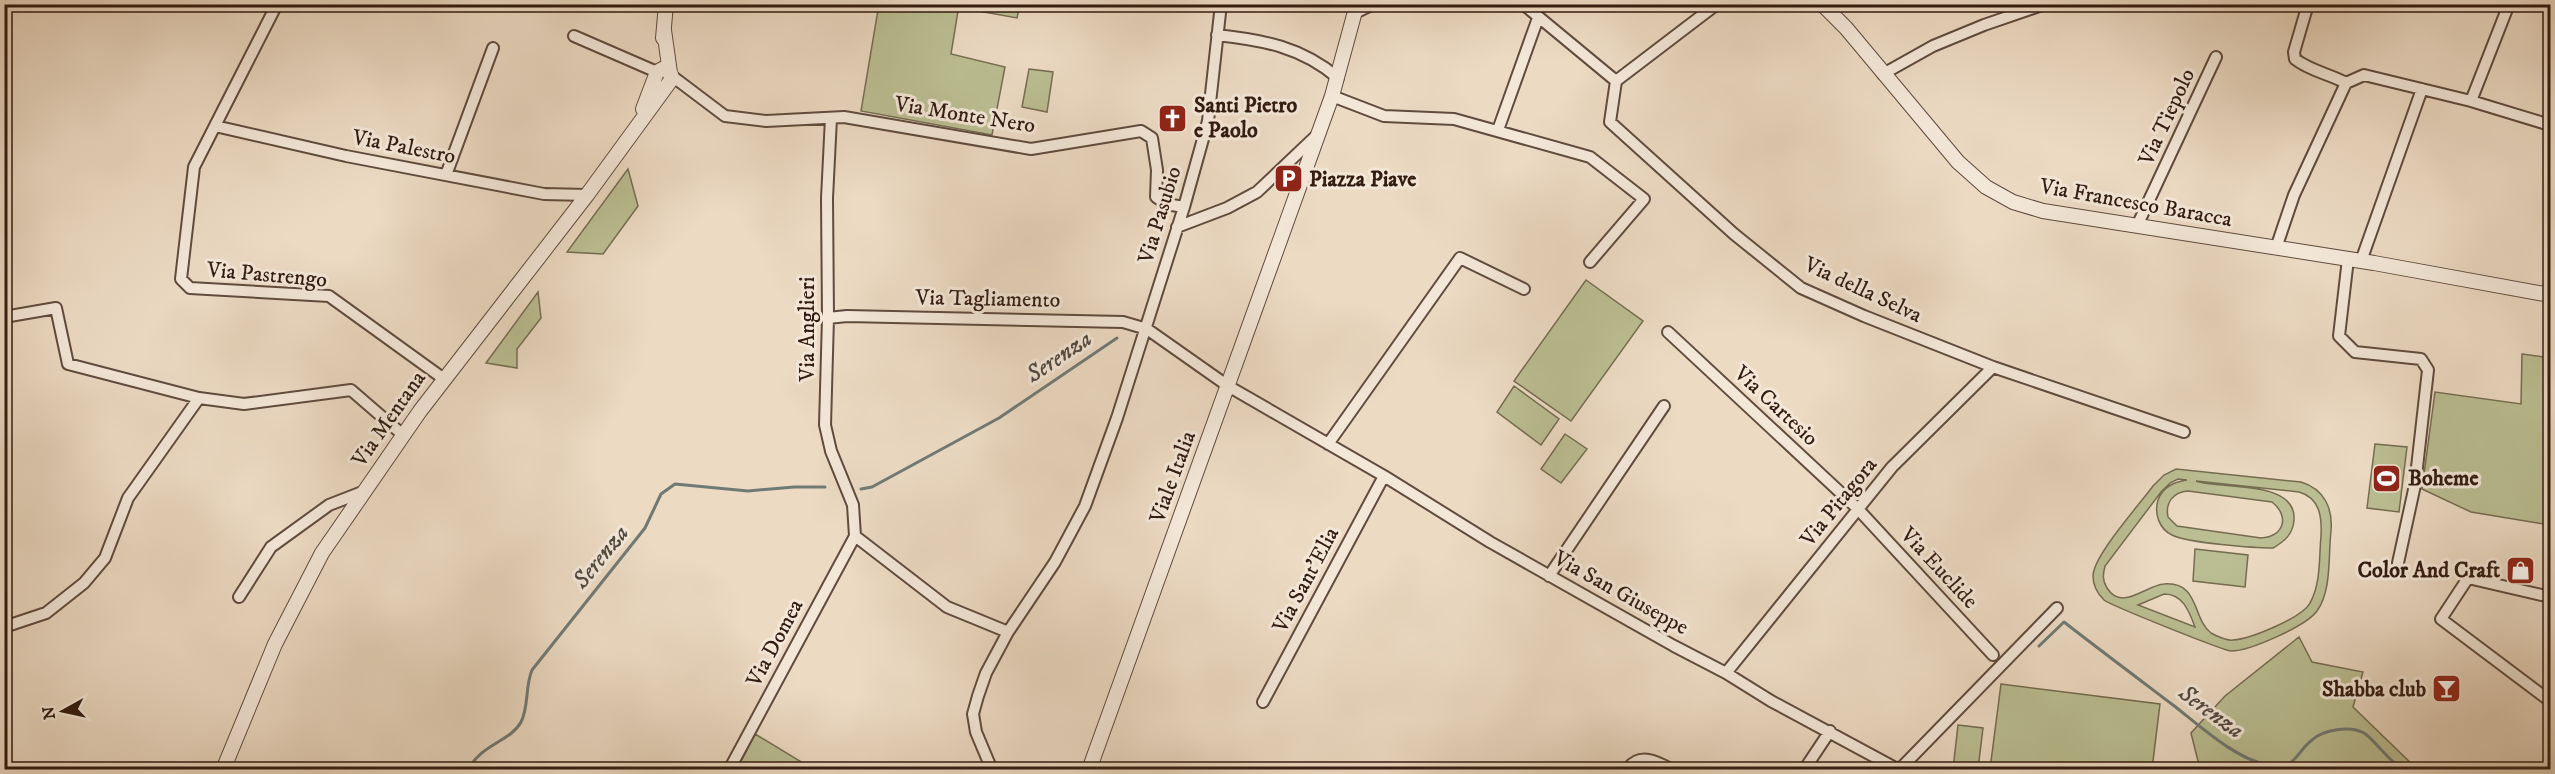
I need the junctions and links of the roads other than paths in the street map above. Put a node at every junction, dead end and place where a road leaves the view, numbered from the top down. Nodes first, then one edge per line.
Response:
1 (277, 4) edge
2 (666, 4) edge
3 (1221, 4) edge
4 (1373, 4) edge
5 (1523, 4) edge
6 (1717, 4) edge
7 (1822, 4) edge
8 (2046, 4) edge
9 (2308, 4) edge
10 (2509, 4) edge
11 (1357, 8) edge
12 (1538, 18) junction
13 (1217, 35) junction
14 (574, 36) dead end
15 (493, 48) dead end
16 (2216, 57) dead end
17 (1883, 74) junction
18 (665, 76) junction
19 (1338, 78) junction
20 (1616, 81) junction
21 (2346, 83) junction
22 (2422, 89) junction
23 (1332, 96) junction
24 (2471, 101) junction
25 (831, 118) junction
26 (2550, 125) edge
27 (215, 126) junction
28 (1498, 130) junction
29 (1318, 134) junction
30 (446, 175) junction
31 (586, 195) junction
32 (1184, 207) junction
33 (2137, 226) junction
34 (1177, 227) junction
35 (2276, 248) junction
36 (2355, 260) junction
37 (1590, 262) dead end
38 (1524, 289) dead end
39 (2550, 295) edge
40 (4, 317) edge
41 (828, 318) junction
42 (1147, 329) junction
43 (1668, 332) dead end
44 (1993, 367) junction
45 (444, 379) junction
46 (1228, 386) junction
47 (200, 398) junction
48 (1664, 406) dead end
49 (2184, 432) dead end
50 (403, 435) junction
51 (1328, 444) junction
52 (1384, 476) junction
53 (365, 491) junction
54 (1857, 508) junction
55 (855, 536) junction
56 (2398, 563) dead end
57 (1549, 576) junction
58 (239, 597) dead end
59 (2550, 597) edge
60 (2058, 608) dead end
61 (4, 627) edge
62 (1008, 632) junction
63 (1993, 655) dead end
64 (1726, 673) junction
65 (1263, 702) dead end
66 (2550, 702) edge
67 (1830, 731) junction
68 (1899, 769) edge
69 (223, 770) edge
70 (729, 770) edge
71 (992, 770) edge
72 (1089, 770) edge
73 (1627, 770) edge
74 (1672, 770) edge
75 (1804, 770) edge

1 - 27 street, Via Pastrengo
2 - 18 street
3 - 13 street, Via Pasubio
4 - 11 street
5 - 12 street
6 - 20 street
7 - 17 street, Via Francesco Baracca
8 - 17 street
9 - 21 street
10 - 24 street
11 - 19 street
12 - 20 street
12 - 28 street
13 - 19 street
13 - 32 street, Via Pasubio
14 - 18 street, Via Monte Nero
15 - 30 street
16 - 33 street, Via Tiepolo
17 - 33 street, Via Francesco Baracca
18 - 25 street, Via Monte Nero
18 - 31 street, Via Mentana
19 - 23 street
20 - 44 street, Via della Selva
21 - 22 street
21 - 35 street
22 - 24 street
22 - 36 street
23 - 28 street
23 - 29 street
24 - 26 street
25 - 32 street, Via Monte Nero
25 - 41 street, Via Anglieri
27 - 30 street, Via Palestro
27 - 45 street, Via Pastrengo
28 - 37 street
29 - 34 street
29 - 46 street, Viale Italia
30 - 31 street, Via Palestro
31 - 45 street, Via Mentana
32 - 34 street, Via Pasubio
33 - 35 street, Via Francesco Baracca
34 - 42 street, Via Pasubio
35 - 36 street, Via Francesco Baracca
36 - 39 street, Via Francesco Baracca
36 - 56 street
38 - 51 street
40 - 47 street
41 - 42 street, Via Tagliamento
41 - 55 street, Via Anglieri
42 - 46 street, Via San Giuseppe
42 - 62 street, Via Pasubio
43 - 54 street, Via Cartesio
44 - 49 street, Via della Selva
44 - 54 street, Via Pitagora
45 - 50 street, Via Mentana
46 - 51 street, Via San Giuseppe
46 - 72 street, Viale Italia
47 - 50 street
47 - 61 street
48 - 57 street
50 - 53 street, Via Mentana
51 - 52 street, Via San Giuseppe
52 - 57 street, Via San Giuseppe
52 - 65 street, Via Sant'Elia
53 - 58 street
53 - 69 street, Via Mentana
54 - 63 street, Via Euclide
54 - 64 street, Via Pitagora
55 - 62 street
55 - 70 street, Via Domea
57 - 64 street, Via San Giuseppe
59 - 66 street
60 - 68 street, Via San Giuseppe
62 - 71 street, Via Pasubio
64 - 67 street, Via San Giuseppe
67 - 68 street, Via San Giuseppe
67 - 75 street
73 - 74 street

